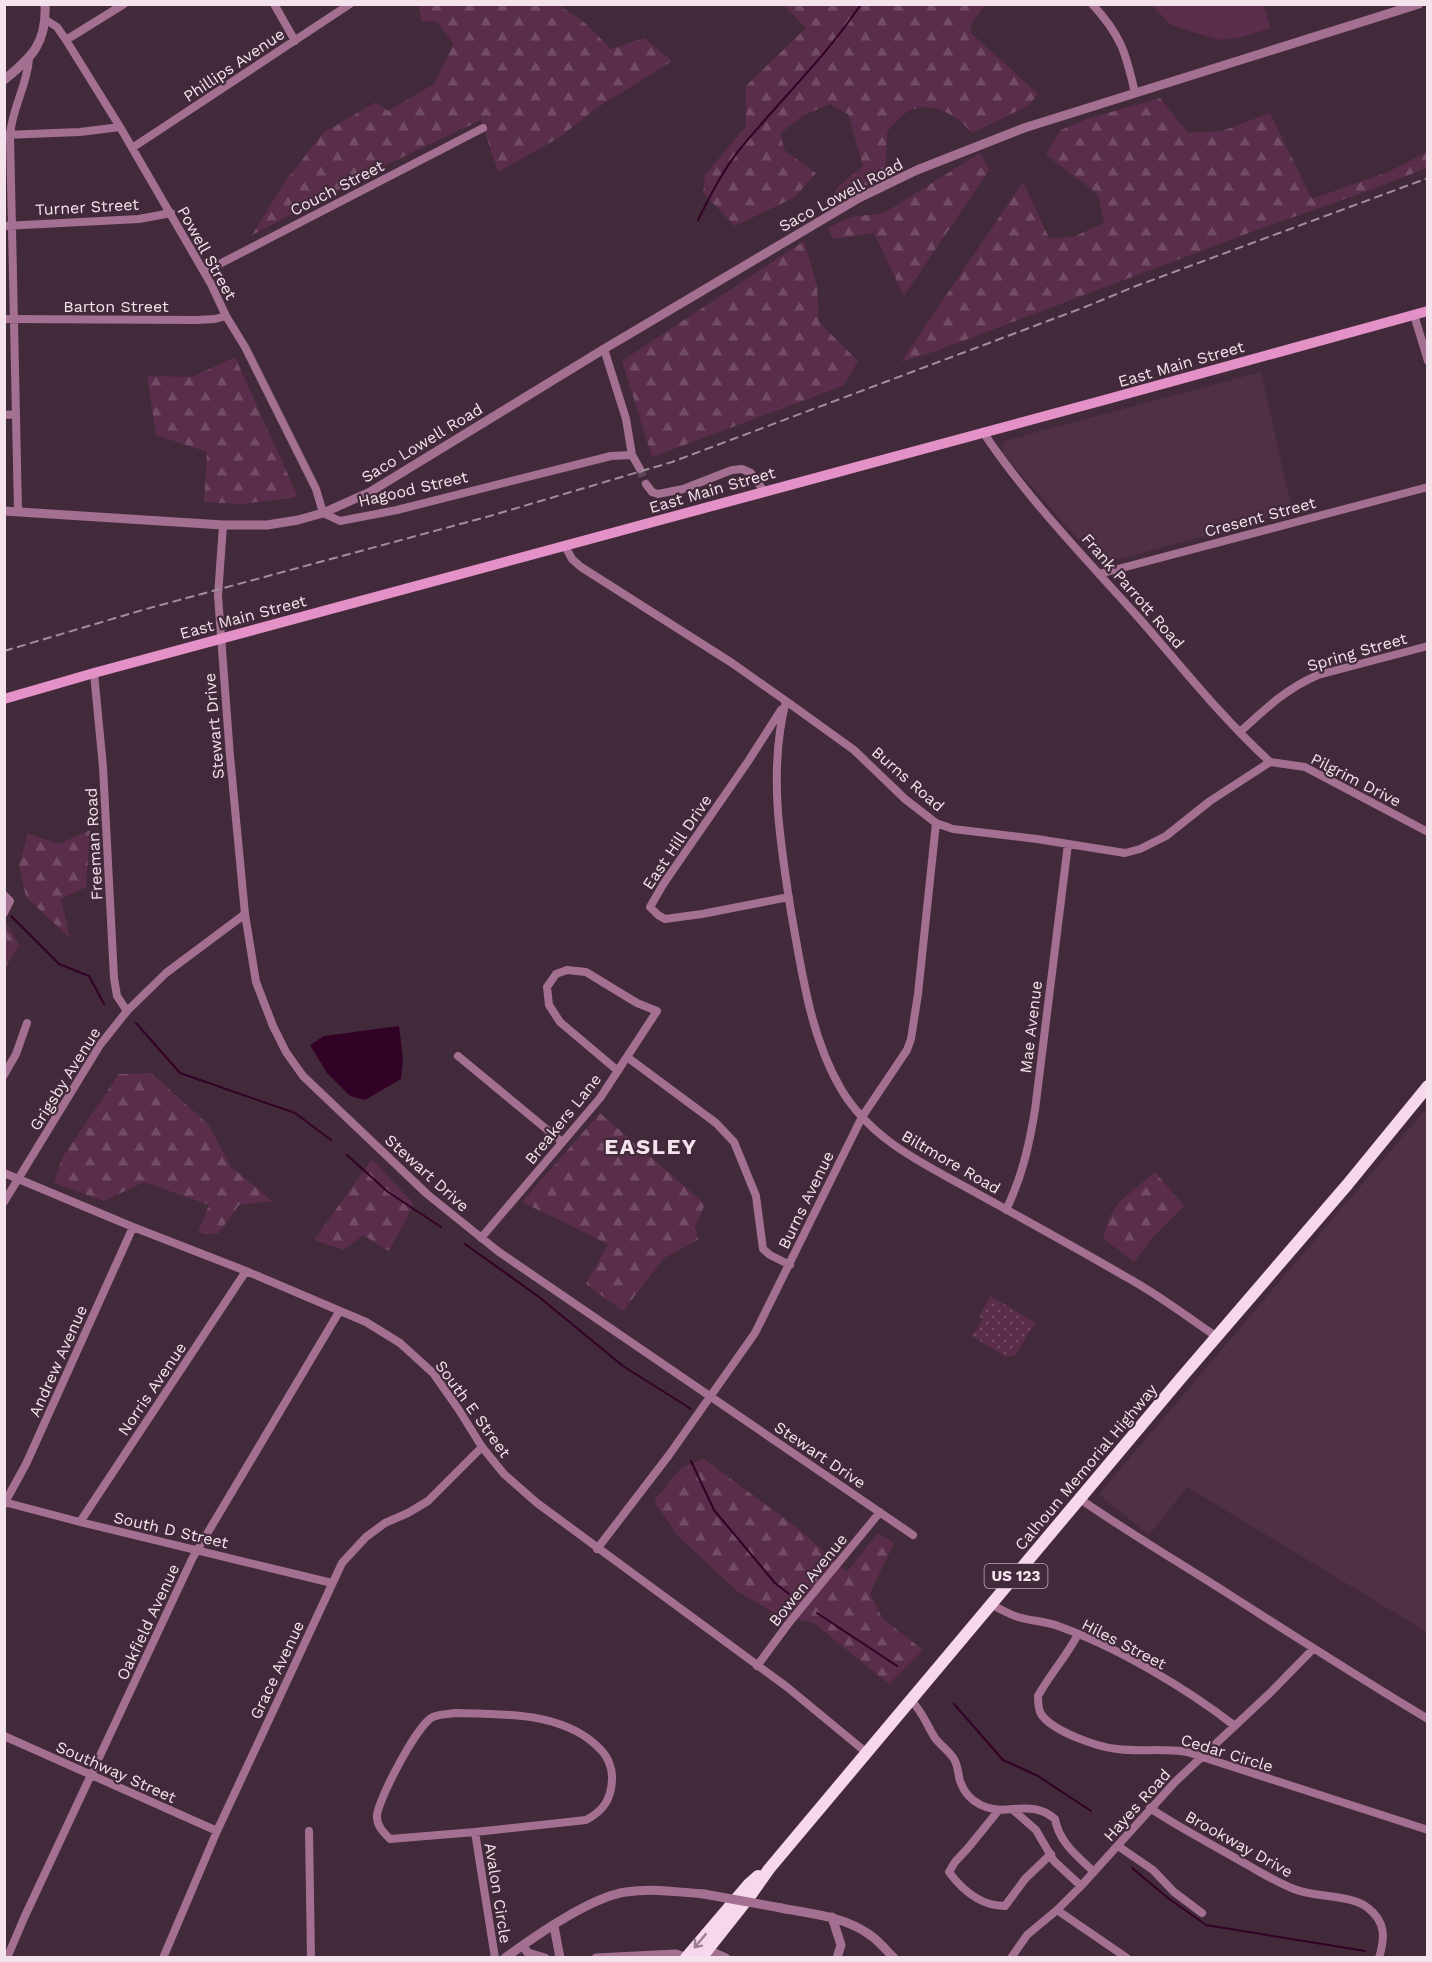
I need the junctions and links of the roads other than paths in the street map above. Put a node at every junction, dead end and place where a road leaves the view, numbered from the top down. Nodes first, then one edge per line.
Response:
1 (45, 4) edge
2 (124, 4) edge
3 (274, 4) edge
4 (350, 4) edge
5 (1092, 4) edge
6 (1419, 4) edge
7 (46, 20) junction
8 (66, 40) junction
9 (295, 41) junction
10 (29, 59) junction
11 (4, 80) edge
12 (1135, 93) junction
13 (120, 127) junction
14 (483, 128) dead end
15 (7, 135) edge
16 (132, 148) junction
17 (171, 213) junction
18 (8, 226) edge
19 (204, 272) junction
20 (1428, 311) edge
21 (1414, 315) junction
22 (226, 316) junction
23 (4, 319) edge
24 (14, 319) junction
25 (604, 349) junction
26 (1428, 360) edge
27 (15, 414) junction
28 (4, 415) edge
29 (983, 432) junction
30 (632, 455) junction
31 (640, 469) tunnel mouth
32 (646, 484) dead end
33 (1428, 487) edge
34 (764, 491) junction
35 (4, 511) edge
36 (18, 511) junction
37 (323, 513) junction
38 (223, 525) junction
39 (565, 546) junction
40 (1099, 574) junction
41 (221, 639) junction
42 (1428, 646) edge
43 (94, 673) junction
44 (4, 699) edge
45 (786, 700) junction
46 (1240, 732) junction
47 (1270, 762) junction
48 (936, 823) junction
49 (1428, 831) edge
50 (1068, 844) junction
51 (4, 895) edge
52 (789, 897) junction
53 (4, 914) edge
54 (245, 914) junction
55 (127, 1011) junction
56 (27, 1023) dead end
57 (458, 1056) dead end
58 (627, 1057) junction
59 (618, 1071) junction
60 (4, 1075) edge
61 (1428, 1086) edge
62 (862, 1117) junction
63 (562, 1142) junction
64 (4, 1173) edge
65 (19, 1179) junction
66 (4, 1202) edge
67 (1006, 1209) junction
68 (133, 1227) junction
69 (481, 1238) junction
70 (790, 1265) junction
71 (246, 1271) junction
72 (339, 1312) junction
73 (1217, 1337) junction
74 (711, 1397) junction
75 (482, 1447) junction
76 (1080, 1499) junction
77 (5, 1503) edge
78 (880, 1512) junction
79 (80, 1522) junction
80 (913, 1535) dead end
81 (597, 1548) junction
82 (197, 1550) junction
83 (332, 1583) junction
84 (992, 1605) junction
85 (1078, 1634) junction
86 (1312, 1649) junction
87 (758, 1666) junction
88 (910, 1699) junction
89 (1428, 1719) edge
90 (1235, 1726) junction
91 (4, 1736) edge
92 (867, 1753) junction
93 (1200, 1758) junction
94 (91, 1775) junction
95 (1150, 1808) junction
96 (1012, 1809) junction
97 (998, 1811) junction
98 (1428, 1830) edge
99 (217, 1831) junction
100 (309, 1831) dead end
101 (475, 1832) junction
102 (1118, 1846) junction
103 (1051, 1854) junction
104 (769, 1869) junction
105 (1094, 1872) junction
106 (1081, 1886) junction
107 (1057, 1910) junction
108 (1202, 1913) dead end
109 (832, 1917) junction
110 (554, 1926) junction
111 (523, 1946) junction
112 (705, 1954) edge
113 (509, 1956) edge
114 (7, 1958) edge
115 (163, 1958) edge
116 (311, 1958) edge
117 (495, 1958) edge
118 (545, 1958) edge
119 (560, 1958) edge
120 (596, 1958) edge
121 (686, 1958) edge
122 (726, 1958) edge
123 (837, 1958) edge
124 (894, 1958) edge
125 (1011, 1958) edge
126 (1127, 1958) edge
127 (1379, 1958) edge

1 - 7 street
2 - 8 street
3 - 9 street
4 - 9 street, Phillips Avenue
5 - 12 street
6 - 12 street, Saco Lowell Road
7 - 8 street, Powell Street
7 - 10 street
8 - 13 street, Powell Street
9 - 16 street, Phillips Avenue
10 - 11 street
10 - 15 street
12 - 25 street, Saco Lowell Road
13 - 15 street
13 - 16 street, Powell Street
14 - 19 street, Couch Street
15 - 18 street
16 - 17 street, Powell Street
17 - 18 street, Turner Street
17 - 19 street, Powell Street
18 - 24 street
19 - 22 street, Powell Street
20 - 21 main road, East Main Street
21 - 26 street
21 - 29 main road, East Main Street
22 - 24 street, Barton Street
22 - 37 street, Powell Street
23 - 24 street, Barton Street
24 - 27 street
25 - 30 street
25 - 37 street, Saco Lowell Road
27 - 28 street
27 - 36 street
29 - 34 main road, East Main Street
29 - 40 street, Frank Parrott Road
30 - 31 street
30 - 37 street, Hagood Street
32 - 34 street
33 - 40 street, Cresent Street
34 - 39 main road, East Main Street
35 - 36 street, Hagood Street
36 - 38 street, Hagood Street
37 - 38 street, Hagood Street
38 - 41 street, Stewart Drive
39 - 41 main road, East Main Street
39 - 45 street, Burns Road
40 - 46 street, Frank Parrott Road
41 - 43 main road, East Main Street
41 - 54 street, Stewart Drive
42 - 46 street, Spring Street
43 - 44 main road, East Main Street
43 - 55 street, Freeman Road
45 - 48 street, Burns Road
45 - 52 street, Biltmore Road
45 - 52 street, East Hill Drive
46 - 47 street, Frank Parrott Road
47 - 49 street, Pilgrim Drive
47 - 50 street, Burns Road
48 - 50 street, Burns Road
48 - 62 street, Burns Avenue
50 - 67 street, Mae Avenue
51 - 53 street
52 - 62 street, Biltmore Road
54 - 55 street, Grigsby Avenue
54 - 69 street, Stewart Drive
55 - 65 street, Grigsby Avenue
56 - 60 street
57 - 63 street
58 - 59 street, Breakers Lane
58 - 59 street, Breakers Lane
58 - 70 street
59 - 63 street, Breakers Lane
61 - 73 highway, Calhoun Memorial Highway / US 123
62 - 67 street, Biltmore Road
62 - 70 street, Burns Avenue
63 - 69 street, Breakers Lane
64 - 65 street, South E Street
65 - 66 street, Grigsby Avenue
65 - 68 street, South E Street
67 - 73 street, Biltmore Road
68 - 71 street, South E Street
68 - 77 street, Andrew Avenue
69 - 74 street, Stewart Drive
70 - 74 street, Burns Avenue
71 - 72 street, South E Street
71 - 79 street, Norris Avenue
72 - 75 street, South E Street
72 - 82 street, Oakfield Avenue
73 - 76 highway, Calhoun Memorial Highway / US 123
74 - 78 street, Stewart Drive
74 - 81 street, Burns Avenue
75 - 81 street, South E Street
75 - 83 street, Grace Avenue
76 - 84 highway, Calhoun Memorial Highway / US 123
76 - 86 street
77 - 79 street, South D Street
78 - 80 street, Stewart Drive
78 - 87 street, Bowen Avenue
79 - 82 street, South D Street
81 - 87 street, South E Street
82 - 83 street, South D Street
82 - 94 street, Oakfield Avenue
83 - 99 street, Grace Avenue
84 - 85 street, Hiles Street
84 - 88 highway, Calhoun Memorial Highway / US 123
85 - 90 street, Hiles Street
85 - 93 street, Cedar Circle
86 - 89 street
86 - 90 street, Hayes Road
87 - 92 street, South E Street
88 - 92 highway, Calhoun Memorial Highway / US 123
88 - 97 street
90 - 93 street, Hayes Road
91 - 94 street, Southway Street
92 - 104 highway, Calhoun Memorial Highway / US 123
93 - 95 street, Hayes Road
93 - 98 street, Cedar Circle
94 - 99 street, Southway Street
94 - 114 street, Oakfield Avenue
95 - 102 street, Hayes Road
95 - 127 street, Brookway Drive
96 - 97 street
96 - 103 street
96 - 105 street
97 - 103 street
99 - 115 street, Grace Avenue
100 - 116 street
101 - 101 street, Avalon Circle
101 - 117 street, Avalon Circle
102 - 105 street, Hayes Road
102 - 108 street
103 - 106 street
104 - 112 highway, Calhoun Memorial Highway / US 123
104 -> 121 highway, Calhoun Memorial Highway / US 123
105 - 106 street, Hayes Road
106 - 107 street, Hayes Road
107 - 125 street, Hayes Road
107 - 126 street
109 - 110 street, bridge
109 - 123 street
109 - 124 street
110 - 111 street
110 - 119 street
111 - 113 street
111 - 118 street
112 - 122 street
120 - 121 street

